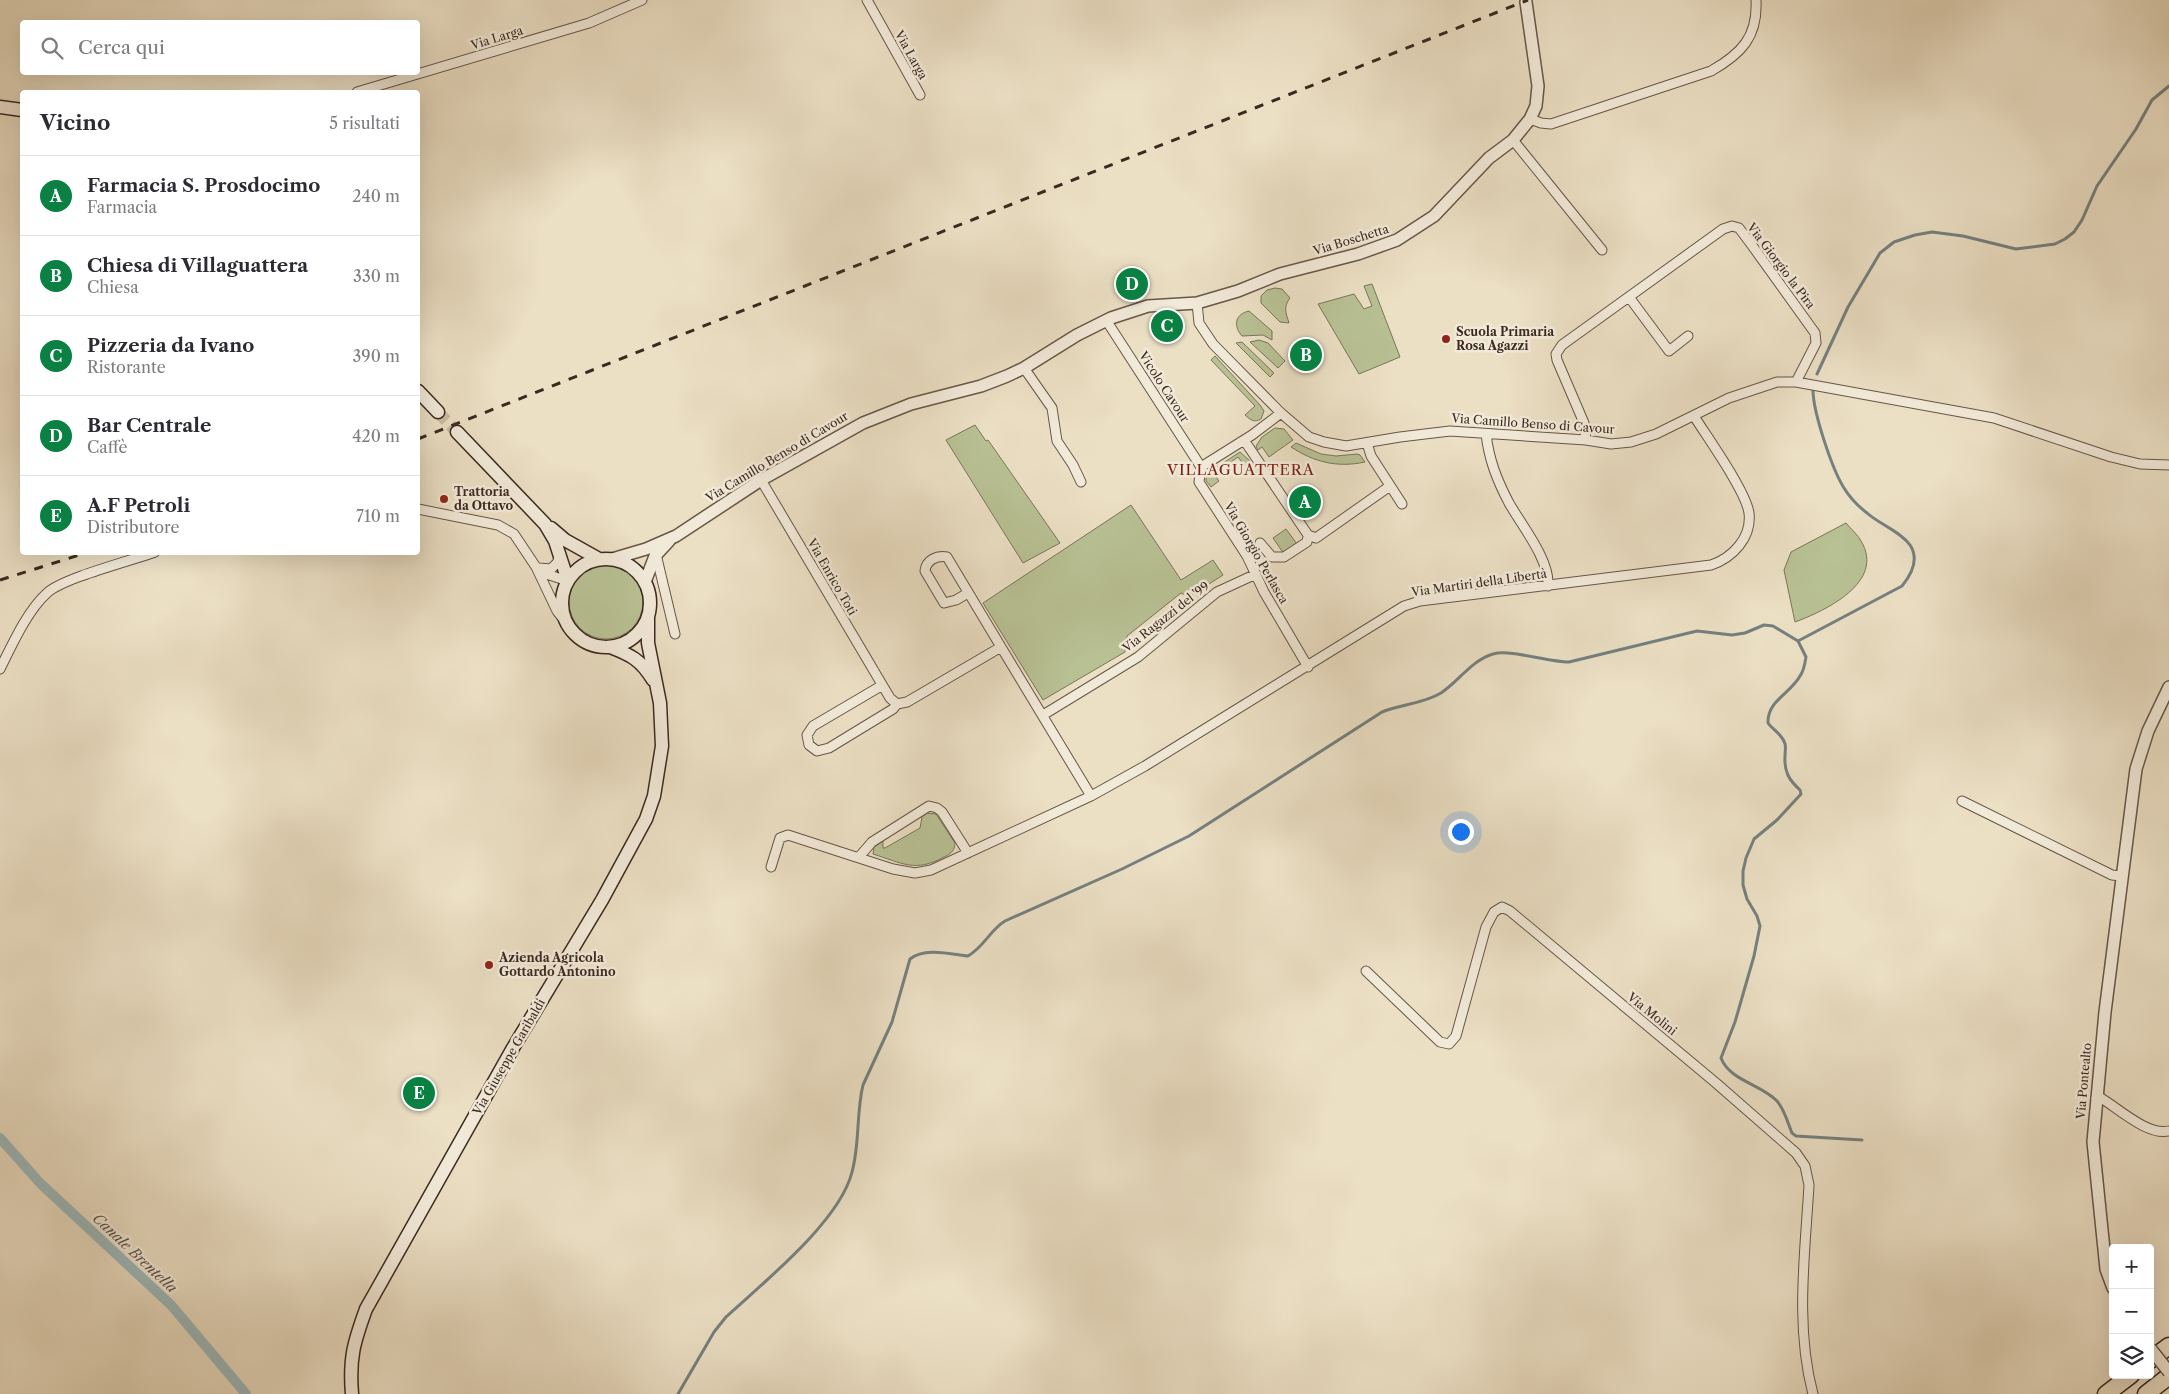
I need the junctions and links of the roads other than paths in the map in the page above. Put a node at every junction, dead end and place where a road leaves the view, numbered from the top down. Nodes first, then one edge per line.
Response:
1 (642, 0) edge
2 (867, 0) edge
3 (1756, 0) edge
4 (1526, 2) dead end
5 (420, 73) edge
6 (414, 75) edge
7 (364, 90) edge
8 (920, 95) dead end
9 (0, 106) edge
10 (20, 110) edge
11 (1530, 119) junction
12 (1513, 140) junction
13 (1602, 250) dead end
14 (1629, 297) junction
15 (1196, 303) junction
16 (1106, 320) junction
17 (1688, 336) dead end
18 (1024, 368) junction
19 (1796, 382) junction
20 (420, 393) edge
21 (438, 412) tunnel mouth
22 (1281, 413) junction
23 (1694, 416) junction
24 (457, 432) tunnel mouth
25 (1486, 434) junction
26 (1244, 440) junction
27 (1586, 440) junction
28 (1367, 443) junction
29 (2169, 465) edge
30 (1201, 467) junction
31 (761, 480) junction
32 (1081, 482) dead end
33 (1390, 486) junction
34 (1402, 504) dead end
35 (420, 508) edge
36 (545, 524) junction
37 (1308, 535) junction
38 (1260, 543) dead end
39 (655, 550) junction
40 (560, 554) junction
41 (146, 555) edge
42 (599, 559) junction
43 (612, 559) junction
44 (536, 567) junction
45 (1256, 574) junction
46 (568, 580) junction
47 (645, 582) junction
48 (1548, 586) junction
49 (968, 593) junction
50 (648, 618) junction
51 (568, 625) junction
52 (675, 634) dead end
53 (610, 647) junction
54 (1001, 647) junction
55 (1308, 667) junction
56 (0, 669) edge
57 (881, 686) junction
58 (2169, 687) edge
59 (658, 689) junction
60 (898, 704) junction
61 (1042, 715) junction
62 (1091, 796) junction
63 (1962, 801) dead end
64 (968, 853) junction
65 (859, 857) junction
66 (771, 867) dead end
67 (2121, 876) junction
68 (1366, 971) dead end
69 (2096, 1098) junction
70 (2169, 1131) edge
71 (2109, 1277) edge
72 (2169, 1346) edge
73 (2154, 1353) edge
74 (2154, 1357) edge
75 (2169, 1372) edge
76 (2169, 1376) edge
77 (2125, 1379) edge
78 (352, 1394) edge
79 (1813, 1394) edge
80 (2106, 1394) edge
81 (2146, 1394) edge

1 - 5 street, Via Larga
2 - 8 street, Via Larga
3 - 11 street
4 - 11 street, Via Boschetta
6 - 7 street, Via Larga
9 - 10 main road
11 - 12 street, Via Boschetta
12 - 13 street
12 - 15 street, Via Boschetta
14 - 17 street
14 - 19 street, Via Giorgio la Pira
14 - 27 street, Via Giorgio la Pira
15 - 16 street, Via Camillo Benso di Cavour
15 - 22 street, Via Camillo Benso di Cavour
16 - 18 street, Via Camillo Benso di Cavour
16 - 30 street, Vicolo Cavour
18 - 31 street, Via Camillo Benso di Cavour
18 - 32 street
19 - 23 street, Via Camillo Benso di Cavour
19 - 29 street, Via Camillo Benso di Cavour
20 - 21 main road
22 - 26 street
22 - 28 street, Via Camillo Benso di Cavour
23 - 27 street, Via Camillo Benso di Cavour
23 - 48 street, Via Martiri della Libertà
24 - 36 main road
25 - 27 street, Via Camillo Benso di Cavour
25 - 28 street, Via Camillo Benso di Cavour
25 - 48 street
26 - 30 street
26 - 37 street
28 - 33 street
30 - 45 street, Via Giorgio Perlasca
31 - 39 street, Via Camillo Benso di Cavour
31 - 57 street, Via Enrico Toti
33 - 34 street
33 - 37 street, Via Giorgio Perlasca
35 - 44 street
36 - 40 main road
36 - 42 main road
37 - 38 street, Via Giorgio Perlasca
39 - 43 street
39 - 47 street
39 - 52 street
40 - 44 street
40 - 46 main road
41 - 56 street
42 - 43 main road
42 - 46 main road
43 - 47 main road
44 - 46 street
44 - 51 street
45 - 55 street, Via Giorgio Perlasca
45 - 61 street, Via Ragazzi del '99
46 - 51 main road
47 - 50 main road
48 - 55 street, Via Martiri della Libertà
49 - 49 street
49 - 54 street
50 - 53 main road
50 - 59 main road, Via Giuseppe Garibaldi
51 - 53 main road
53 - 59 main road, Via Giuseppe Garibaldi
54 - 60 street
54 - 61 street
55 - 62 street, Via Martiri della Libertà
57 - 60 street, Via Enrico Toti
57 - 60 street
58 - 67 street, Via Pontealto
59 - 78 main road, Via Giuseppe Garibaldi
61 - 62 street
62 - 64 street, Via Martiri della Libertà
63 - 67 street
64 - 65 street, Via Martiri della Libertà
64 - 65 street
65 - 66 street, Via Martiri della Libertà
67 - 69 street, Via Pontealto
68 - 79 street, Via Molini
69 - 70 street
69 - 71 street, Via Pontealto
72 - 74 highway
73 - 75 street, bridge
76 - 81 highway
77 - 80 highway

